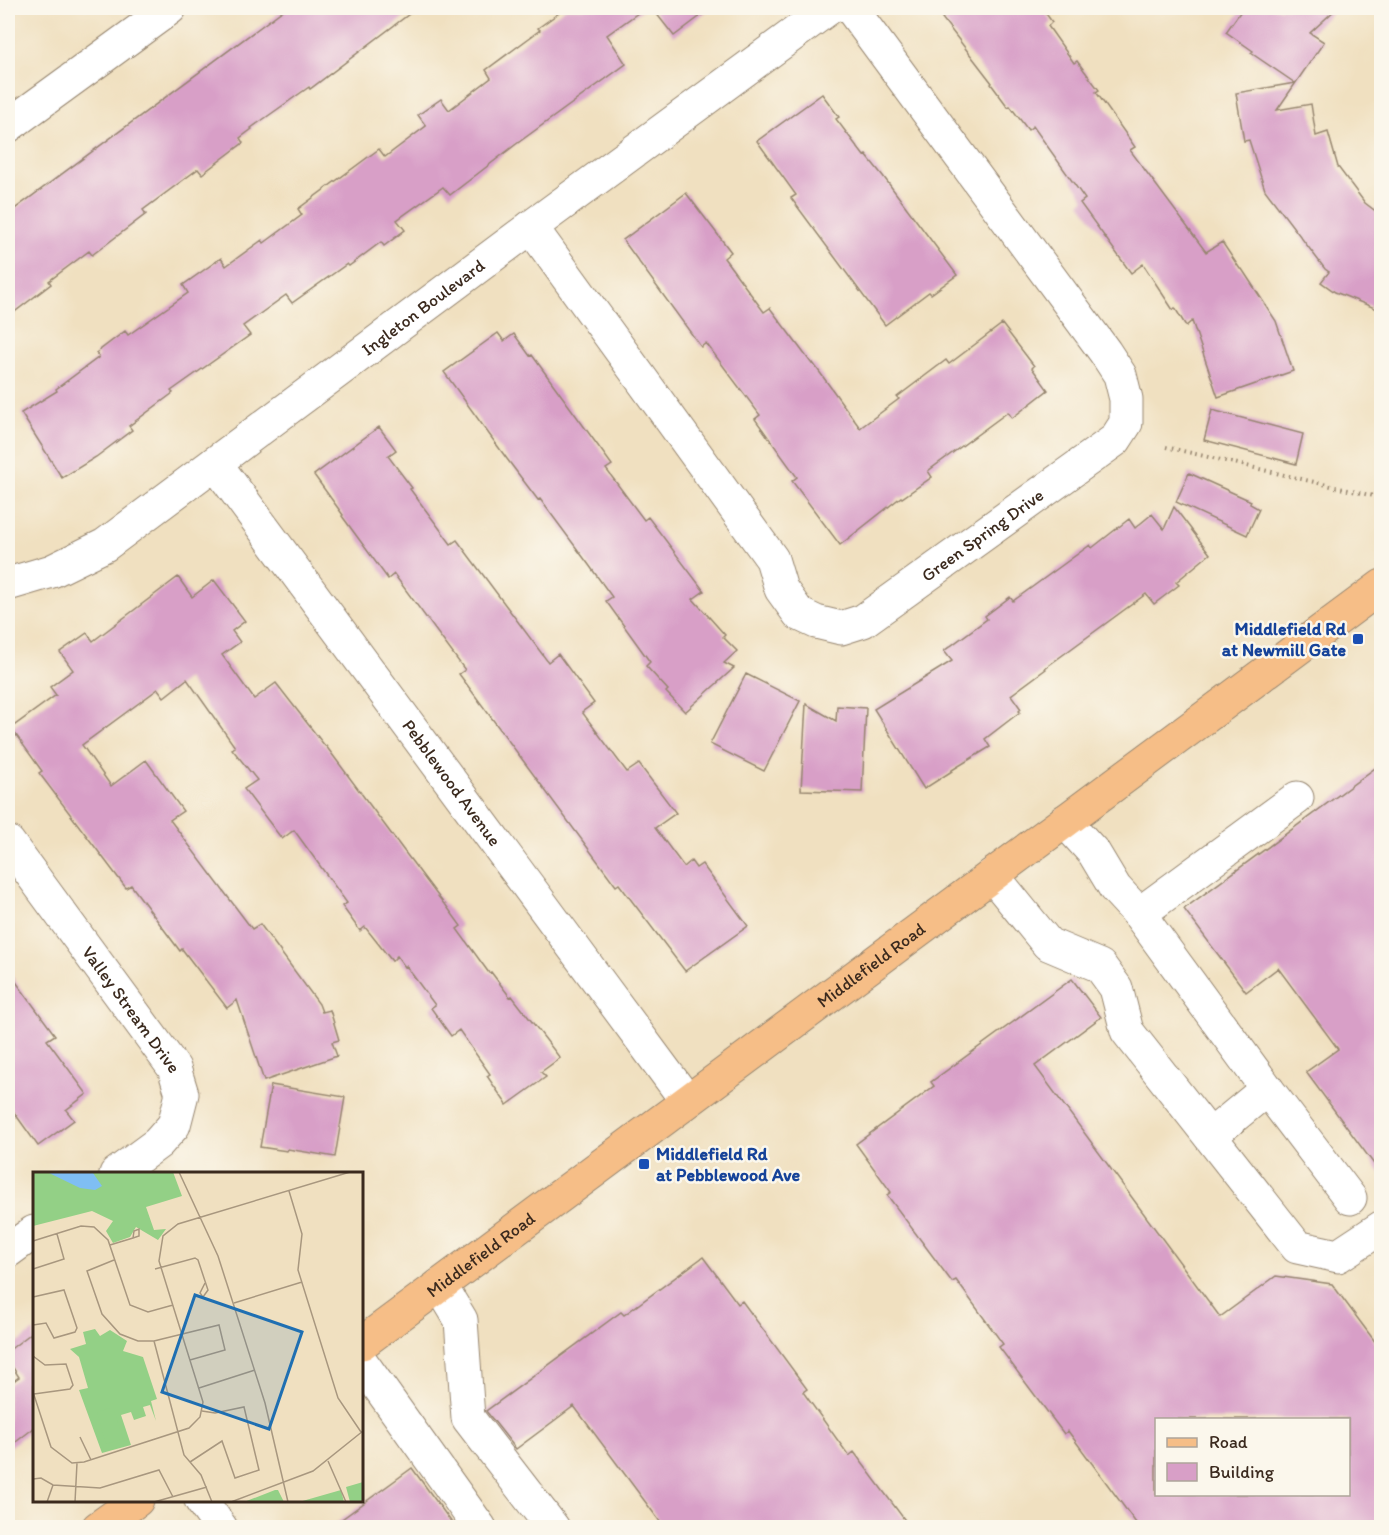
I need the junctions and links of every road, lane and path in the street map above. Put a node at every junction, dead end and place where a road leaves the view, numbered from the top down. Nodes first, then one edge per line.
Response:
1 (170, 8) edge
2 (829, 8) edge
3 (851, 8) edge
4 (8, 126) edge
5 (531, 227) junction
6 (1166, 447) dead end
7 (215, 464) junction
8 (1382, 498) edge
9 (8, 584) edge
10 (1382, 586) edge
11 (1297, 798) dead end
12 (1065, 821) junction
13 (8, 842) edge
14 (992, 875) junction
15 (1139, 914) junction
16 (1267, 1089) junction
17 (687, 1101) junction
18 (1210, 1136) junction
19 (117, 1172) edge
20 (1350, 1198) dead end
21 (1382, 1227) edge
22 (33, 1233) edge
23 (8, 1251) edge
24 (440, 1285) junction
25 (363, 1342) edge
26 (363, 1364) edge
27 (134, 1502) edge
28 (202, 1502) edge
29 (98, 1527) edge
30 (221, 1527) edge
31 (480, 1527) edge
32 (553, 1527) edge

1 - 4 street
2 - 5 street, Ingleton Boulevard
3 - 5 street, Green Spring Drive
5 - 7 street, Ingleton Boulevard
6 - 8 path
7 - 9 street, Ingleton Boulevard
7 - 17 street, Pebblewood Avenue
10 - 12 main road, Middlefield Road
11 - 15 street
12 - 14 main road, Middlefield Road
12 - 15 street
13 - 19 street, Valley Stream Drive
14 - 17 main road, Middlefield Road
14 - 18 street
15 - 16 street
16 - 18 street
16 - 20 street
17 - 24 main road, Middlefield Road
18 - 21 street
22 - 23 street
24 - 25 main road, Middlefield Road
24 - 32 street
26 - 31 street
27 - 29 main road
28 - 30 street

